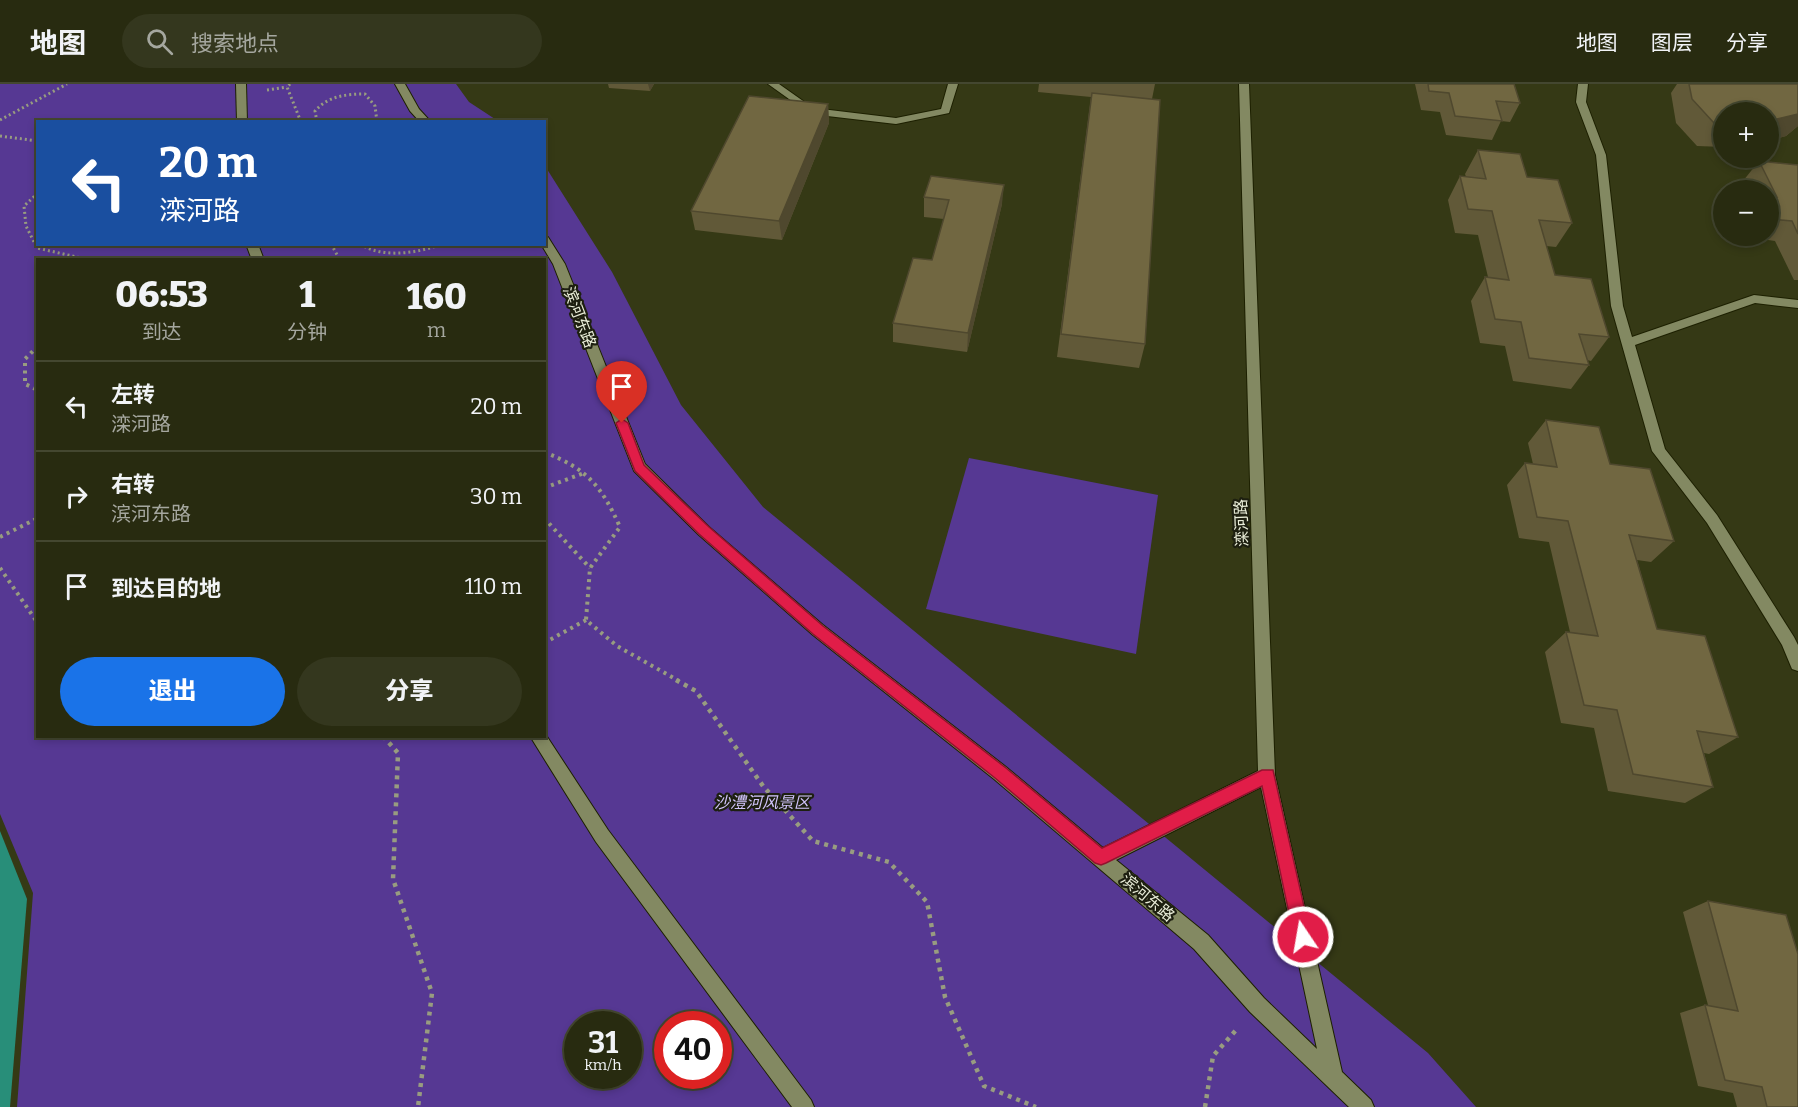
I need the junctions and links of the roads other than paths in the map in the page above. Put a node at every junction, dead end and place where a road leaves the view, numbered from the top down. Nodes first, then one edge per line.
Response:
1 (241, 84) edge
2 (400, 84) edge
3 (773, 84) edge
4 (953, 84) edge
5 (1244, 84) edge
6 (1583, 84) edge
7 (242, 120) edge
8 (424, 120) edge
9 (546, 243) edge
10 (1798, 304) edge
11 (1628, 343) junction
12 (1798, 664) edge
13 (539, 738) edge
14 (1267, 775) junction
15 (1101, 858) junction
16 (1333, 1076) junction
17 (804, 1107) edge
18 (1364, 1107) edge

1 - 7 street
2 - 8 street
3 - 4 street
5 - 14 street, 滦河路
6 - 11 street
9 - 15 street, 滨河东路
10 - 11 street
11 - 12 street
13 - 17 street
14 - 15 street
14 - 16 street, 滦河路
15 - 16 street, 滨河东路
16 - 18 street, 滨河东路

